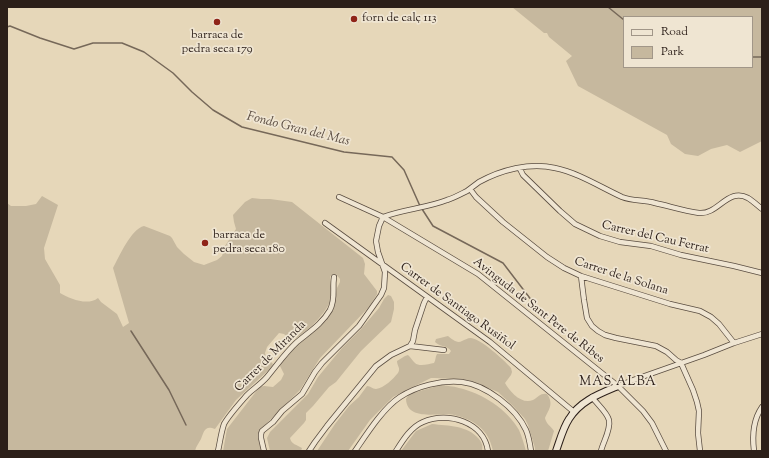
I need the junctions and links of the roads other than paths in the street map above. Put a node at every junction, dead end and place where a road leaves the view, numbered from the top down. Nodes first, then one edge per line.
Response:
1 (520, 169) junction
2 (470, 189) junction
3 (339, 197) dead end
4 (762, 209) edge
5 (383, 217) junction
6 (325, 222) dead end
7 (383, 265) junction
8 (762, 273) edge
9 (581, 276) junction
10 (334, 277) dead end
11 (427, 297) junction
12 (762, 334) edge
13 (734, 343) junction
14 (410, 346) junction
15 (444, 350) dead end
16 (681, 363) junction
17 (618, 386) junction
18 (592, 397) junction
19 (762, 407) edge
20 (574, 412) junction
21 (218, 451) edge
22 (264, 451) edge
23 (309, 451) edge
24 (355, 451) edge
25 (396, 451) edge
26 (488, 451) edge
27 (531, 451) edge
28 (556, 451) edge
29 (601, 451) edge
30 (666, 451) edge
31 (700, 451) edge
32 (754, 451) edge

1 - 2 street
1 - 4 street
1 - 8 street, Carrer del Cau Ferrat
2 - 5 street
2 - 9 street, Carrer de la Solana
3 - 5 street, Avinguda de Sant Pere de Ribes
5 - 7 street
5 - 17 street, Avinguda de Sant Pere de Ribes
6 - 7 street, Carrer de Santiago Rusiñol
7 - 11 street, Carrer de Santiago Rusiñol
7 - 22 street
9 - 13 street, Carrer de la Solana
9 - 16 street
10 - 21 street, Carrer de Miranda
11 - 14 street
11 - 20 street, Carrer de Santiago Rusiñol
12 - 13 street
13 - 16 street
14 - 15 street
14 - 23 street
16 - 17 street
16 - 31 street
17 - 18 street
17 - 30 street, Avinguda de Sant Pere de Ribes
18 - 20 street
18 - 29 street
19 - 32 street
20 - 28 street
24 - 27 street
25 - 26 street

